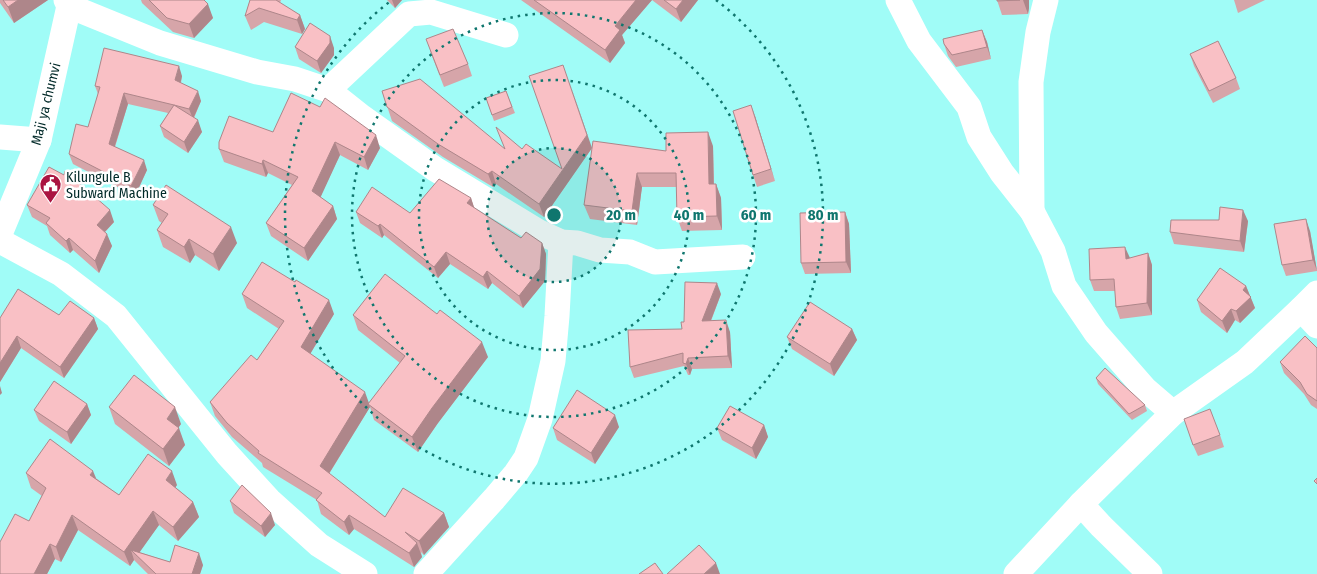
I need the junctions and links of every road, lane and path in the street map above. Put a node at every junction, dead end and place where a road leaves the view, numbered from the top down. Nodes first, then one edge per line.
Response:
1 (898, 0) edge
2 (1046, 0) edge
3 (69, 2) edge
4 (506, 35) dead end
5 (328, 90) junction
6 (0, 137) edge
7 (39, 140) junction
8 (1032, 211) junction
9 (0, 234) edge
10 (0, 241) edge
11 (561, 242) junction
12 (743, 257) dead end
13 (1312, 309) edge
14 (1174, 413) junction
15 (1081, 504) junction
16 (365, 574) edge
17 (426, 574) edge
18 (1016, 574) edge
19 (1150, 574) edge

1 - 8 street
2 - 8 street
3 - 5 street
3 - 7 street, Maji ya chumvi
4 - 5 street
5 - 11 street
6 - 7 street
7 - 9 street, Maji ya chumvi
8 - 14 street
10 - 16 street
11 - 12 street
11 - 17 street
13 - 14 street
14 - 15 street
15 - 18 street
15 - 19 street

